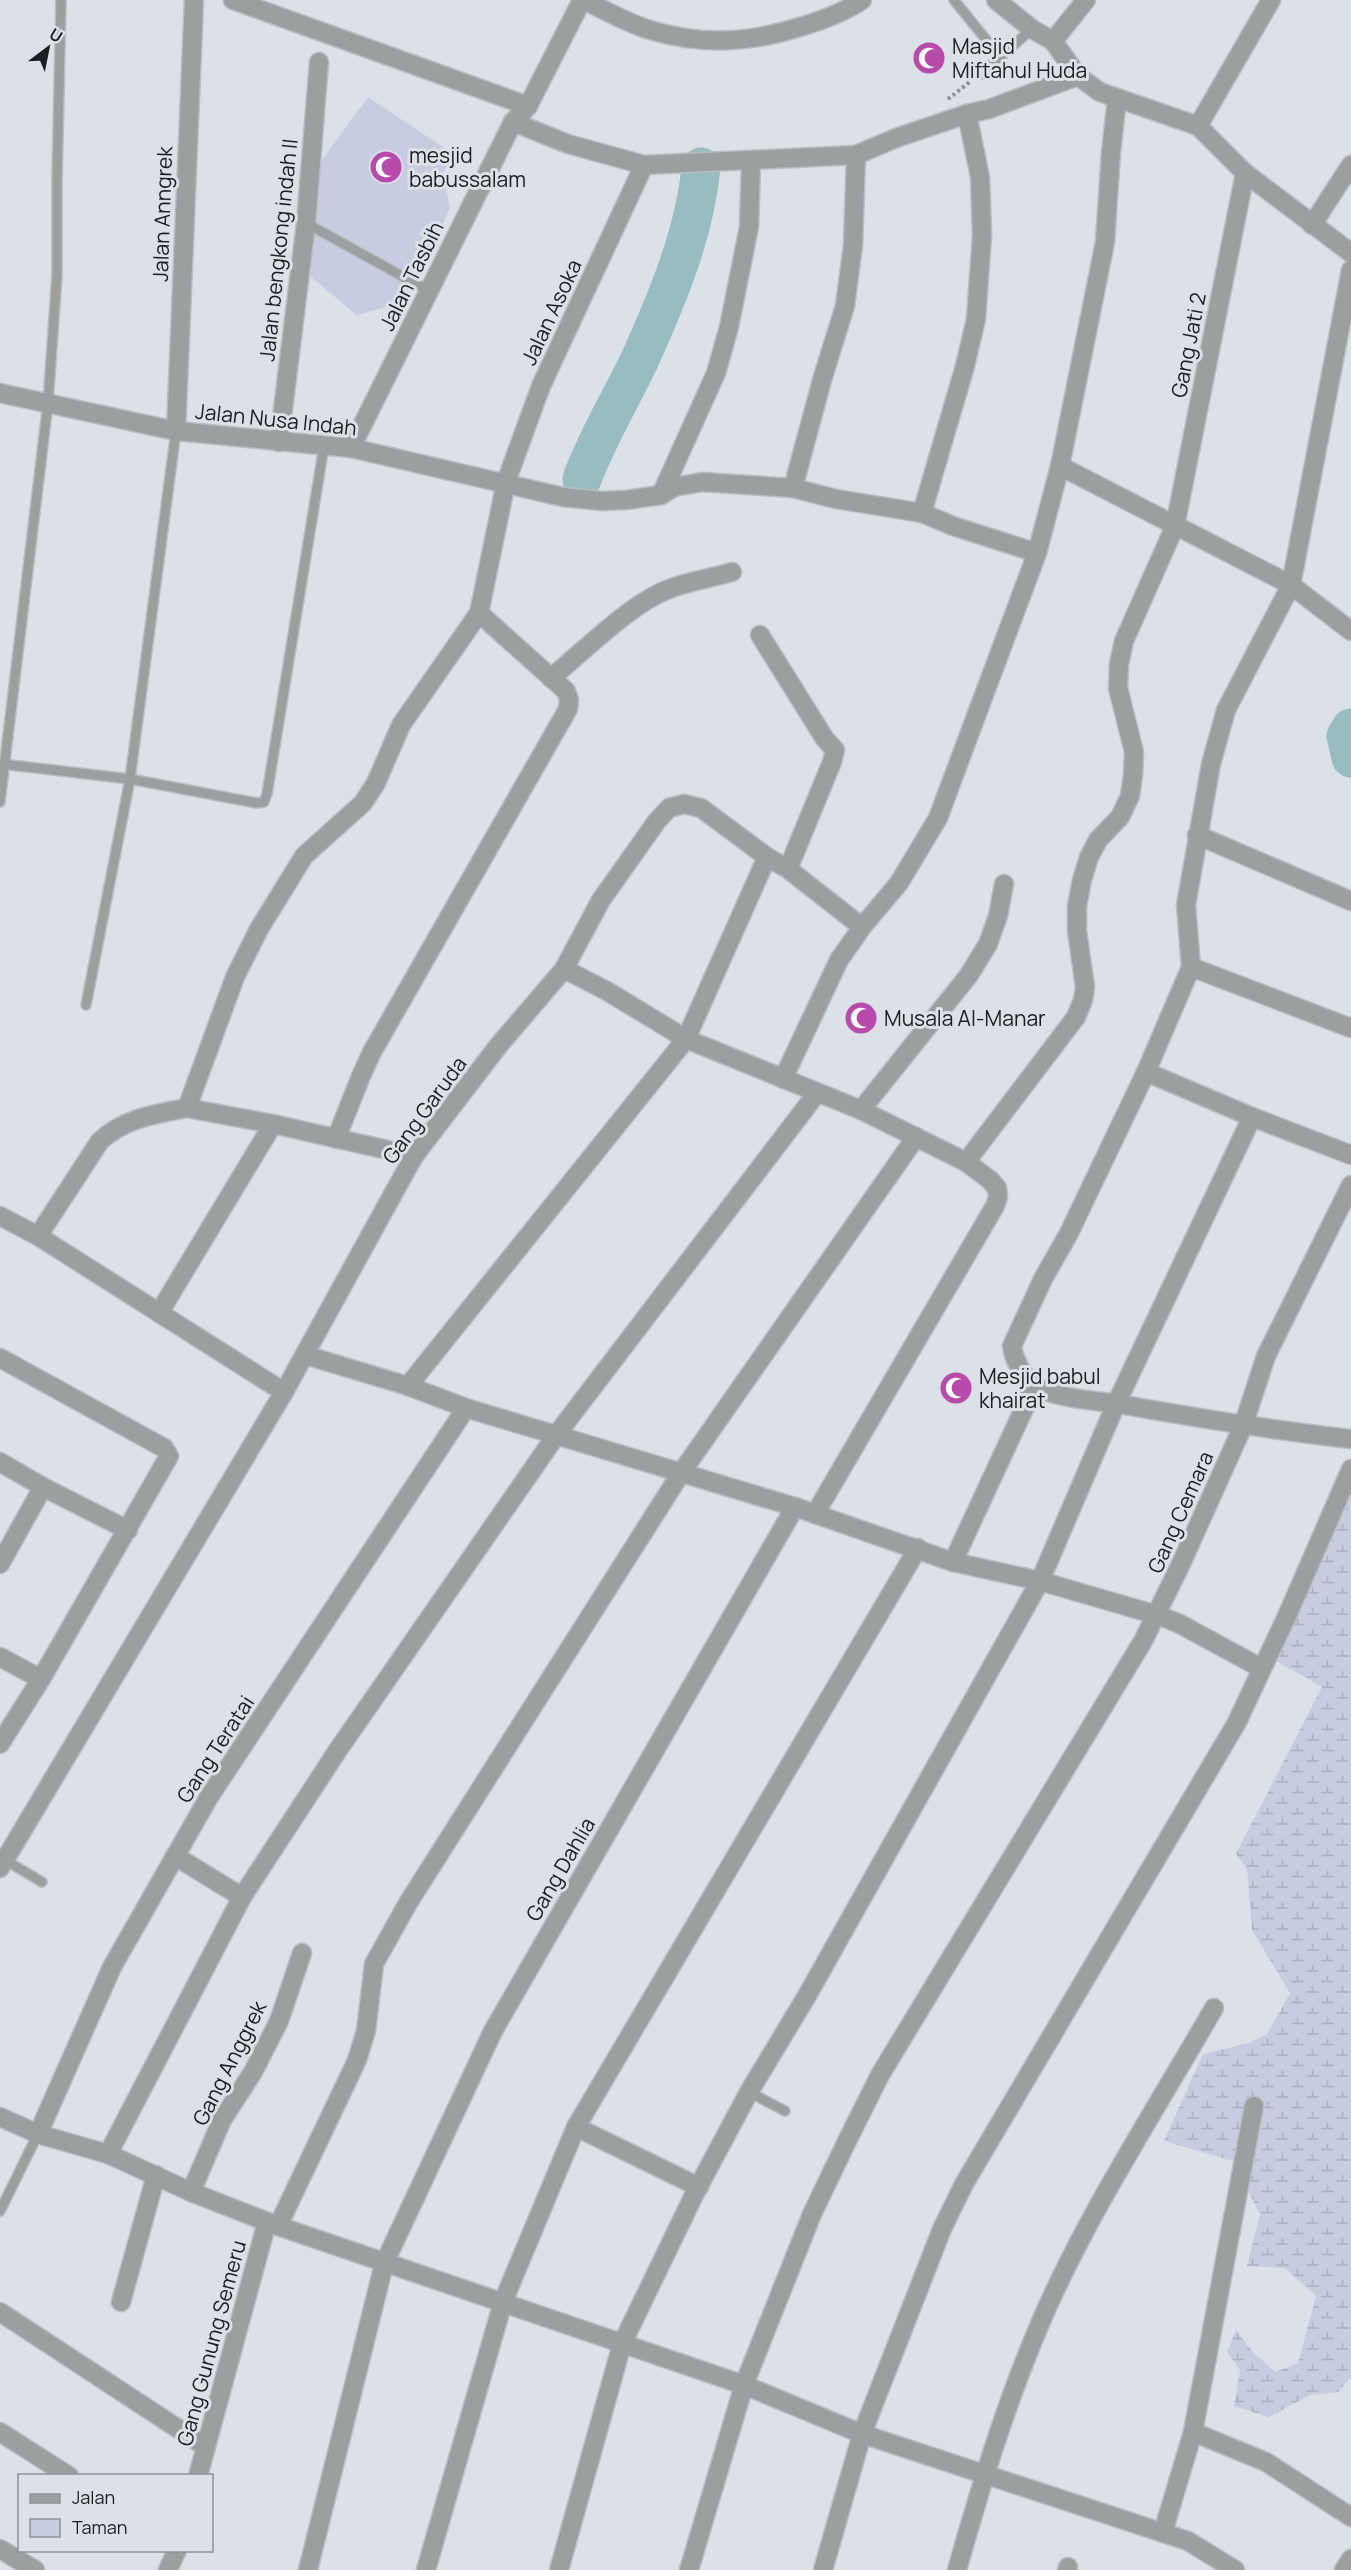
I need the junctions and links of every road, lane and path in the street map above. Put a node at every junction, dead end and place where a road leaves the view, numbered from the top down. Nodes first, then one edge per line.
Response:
1 (61, 0) edge
2 (194, 0) edge
3 (233, 0) edge
4 (583, 0) edge
5 (862, 0) edge
6 (954, 0) edge
7 (996, 0) edge
8 (1086, 0) edge
9 (1271, 0) edge
10 (1032, 29) junction
11 (1053, 41) junction
12 (1001, 58) junction
13 (319, 62) dead end
14 (981, 74) dead end
15 (1088, 83) junction
16 (1117, 99) junction
17 (528, 106) junction
18 (968, 114) junction
19 (513, 122) junction
20 (1198, 126) junction
21 (856, 155) junction
22 (751, 160) junction
23 (644, 165) junction
24 (1351, 165) edge
25 (1245, 173) junction
26 (306, 223) junction
27 (1312, 225) junction
28 (1351, 253) edge
29 (1351, 270) edge
30 (429, 291) junction
31 (0, 393) edge
32 (48, 404) junction
33 (176, 430) junction
34 (279, 442) junction
35 (324, 446) junction
36 (351, 448) junction
37 (1060, 466) junction
38 (506, 482) junction
39 (793, 488) junction
40 (661, 495) junction
41 (922, 513) junction
42 (1175, 526) junction
43 (1037, 553) junction
44 (732, 572) dead end
45 (1291, 585) junction
46 (479, 613) junction
47 (1351, 631) edge
48 (759, 635) dead end
49 (551, 678) junction
50 (3, 764) edge
51 (130, 779) junction
52 (0, 802) edge
53 (1197, 834) junction
54 (767, 857) junction
55 (788, 869) junction
56 (1004, 884) dead end
57 (1351, 901) edge
58 (862, 927) junction
59 (1191, 967) junction
60 (564, 969) junction
61 (86, 1005) dead end
62 (1351, 1028) edge
63 (686, 1039) junction
64 (1146, 1072) junction
65 (783, 1079) junction
66 (817, 1093) junction
67 (187, 1108) junction
68 (861, 1110) junction
69 (1252, 1118) junction
70 (273, 1124) junction
71 (915, 1137) junction
72 (336, 1139) junction
73 (1351, 1155) edge
74 (414, 1156) junction
75 (966, 1162) junction
76 (1351, 1185) edge
77 (0, 1216) edge
78 (38, 1236) junction
79 (159, 1313) junction
80 (304, 1355) junction
81 (0, 1358) edge
82 (1035, 1385) junction
83 (408, 1386) junction
84 (284, 1392) junction
85 (1116, 1404) junction
86 (466, 1408) junction
87 (1243, 1426) junction
88 (557, 1434) junction
89 (1351, 1439) edge
90 (0, 1462) edge
91 (1351, 1469) edge
92 (681, 1473) junction
93 (43, 1487) junction
94 (795, 1507) junction
95 (815, 1515) junction
96 (128, 1530) junction
97 (918, 1548) junction
98 (1, 1561) edge
99 (954, 1562) junction
100 (1040, 1581) junction
101 (1157, 1615) junction
102 (0, 1657) edge
103 (1261, 1668) junction
104 (41, 1679) junction
105 (0, 1744) edge
106 (175, 1856) junction
107 (2, 1864) edge
108 (42, 1882) dead end
109 (242, 1898) junction
110 (302, 1953) dead end
111 (1214, 2008) dead end
112 (749, 2092) junction
113 (1254, 2106) dead end
114 (785, 2110) dead end
115 (0, 2116) edge
116 (576, 2127) junction
117 (38, 2134) junction
118 (108, 2154) junction
119 (156, 2175) junction
120 (699, 2187) junction
121 (192, 2192) junction
122 (0, 2211) edge
123 (273, 2224) junction
124 (384, 2264) junction
125 (121, 2302) dead end
126 (503, 2302) junction
127 (0, 2312) edge
128 (622, 2344) junction
129 (744, 2385) junction
130 (0, 2432) edge
131 (1193, 2432) junction
132 (862, 2434) junction
133 (206, 2447) junction
134 (67, 2474) edge
135 (198, 2474) edge
136 (983, 2476) junction
137 (1351, 2517) edge
138 (1163, 2532) junction
139 (0, 2549) edge
140 (176, 2552) edge
141 (1351, 2559) edge
142 (35, 2570) edge
143 (168, 2570) edge
144 (309, 2570) edge
145 (426, 2570) edge
146 (559, 2570) edge
147 (689, 2570) edge
148 (823, 2570) edge
149 (957, 2570) edge
150 (1235, 2570) edge
151 (1344, 2570) edge

1 - 32 lane
2 - 33 street, Jalan Anngrek
3 - 17 street
4 - 5 street
4 - 17 street, Jalan Tasbih
6 - 12 lane
7 - 10 street
8 - 11 street
9 - 20 street
10 - 11 street
10 - 12 lane
11 - 15 street
12 - 14 lane
13 - 26 street, Jalan bengkong indah II
15 - 16 street
15 - 18 street
16 - 20 street
16 - 37 street
17 - 19 street, Jalan Tasbih
18 - 21 street
18 - 41 street
19 - 23 street
19 - 30 street, Jalan Tasbih
20 - 25 street
21 - 22 street
21 - 39 street
22 - 23 street
22 - 40 street
23 - 38 street, Jalan Asoka
24 - 27 street
25 - 27 street
25 - 42 street, Gang Jati 2
26 - 30 lane
26 - 34 street, Jalan bengkong indah II
27 - 28 street
29 - 45 street
30 - 36 street, Jalan Tasbih
31 - 32 street, Jalan Nusa Indah
32 - 33 street, Jalan Nusa Indah
32 - 50 lane
33 - 34 street, Jalan Nusa Indah
33 - 51 lane
34 - 35 street, Jalan Nusa Indah
35 - 36 street, Jalan Nusa Indah
35 - 51 lane
36 - 38 street, Jalan Nusa Indah
37 - 42 street
37 - 43 street
38 - 40 street, Jalan Nusa Indah
38 - 46 street, Jalan Asoka
39 - 40 street, Jalan Nusa Indah
39 - 41 street, Jalan Nusa Indah
41 - 43 street, Jalan Nusa Indah
42 - 45 street
42 - 75 street, Gang Jati 2
43 - 58 street
44 - 49 street
45 - 47 street
45 - 53 street
46 - 49 street
46 - 67 street
48 - 55 street
49 - 72 street
50 - 51 lane
50 - 52 lane
51 - 61 lane
53 - 57 street
53 - 59 street
54 - 55 street
54 - 60 street, Gang Garuda
54 - 63 street
55 - 58 street
56 - 68 street
58 - 65 street
59 - 62 street
59 - 64 street
60 - 63 street
60 - 74 street, Gang Garuda
63 - 65 street
63 - 83 street
64 - 69 street
64 - 82 street
65 - 66 street
66 - 68 street
66 - 88 street
67 - 70 street
67 - 78 street
68 - 71 street
69 - 73 street
69 - 85 street
70 - 72 street
70 - 79 street
71 - 75 street
71 - 92 street, Gang Gunung Semeru
72 - 74 street
74 - 80 street, Gang Garuda
75 - 95 street
76 - 87 street, Gang Cemara
77 - 78 street
78 - 79 street
79 - 84 street
80 - 83 street
80 - 84 street, Gang Garuda
81 - 96 street
82 - 85 street
82 - 99 street
83 - 86 street
84 - 107 street, Gang Garuda
85 - 87 street
85 - 100 street
86 - 88 street
86 - 106 street, Gang Teratai
87 - 89 street
87 - 101 street, Gang Cemara
88 - 92 street
88 - 109 street
90 - 93 street
91 - 103 street
92 - 94 street
92 - 123 street, Gang Gunung Semeru
93 - 96 street
93 - 98 street
94 - 95 street
94 - 124 street, Gang Dahlia
95 - 97 street
96 - 104 street
97 - 99 street
97 - 116 street
99 - 100 street
100 - 101 street
100 - 112 street
101 - 103 street
101 - 129 street, Gang Cemara
102 - 104 street
103 - 132 street
104 - 105 street
106 - 109 street
106 - 117 street, Gang Teratai
107 - 108 lane
109 - 118 street
110 - 121 street, Gang Anggrek
111 - 136 street
112 - 114 lane
112 - 120 street
113 - 131 street
115 - 117 street
116 - 120 street
116 - 126 street
117 - 118 street
117 - 122 lane
118 - 119 street
119 - 121 street
119 - 125 street
120 - 128 street
121 - 123 street
123 - 124 street
123 - 133 street, Gang Gunung Semeru
124 - 126 street
124 - 144 street, Gang Dahlia
126 - 128 street
126 - 145 street
127 - 133 street
128 - 129 street
128 - 146 street
129 - 132 street
129 - 147 street, Gang Cemara
130 - 134 street
131 - 137 street
131 - 138 street
132 - 136 street
132 - 148 street
133 - 135 street, Gang Gunung Semeru
136 - 138 street
136 - 149 street
138 - 150 street
139 - 142 street
140 - 143 street
141 - 151 street

